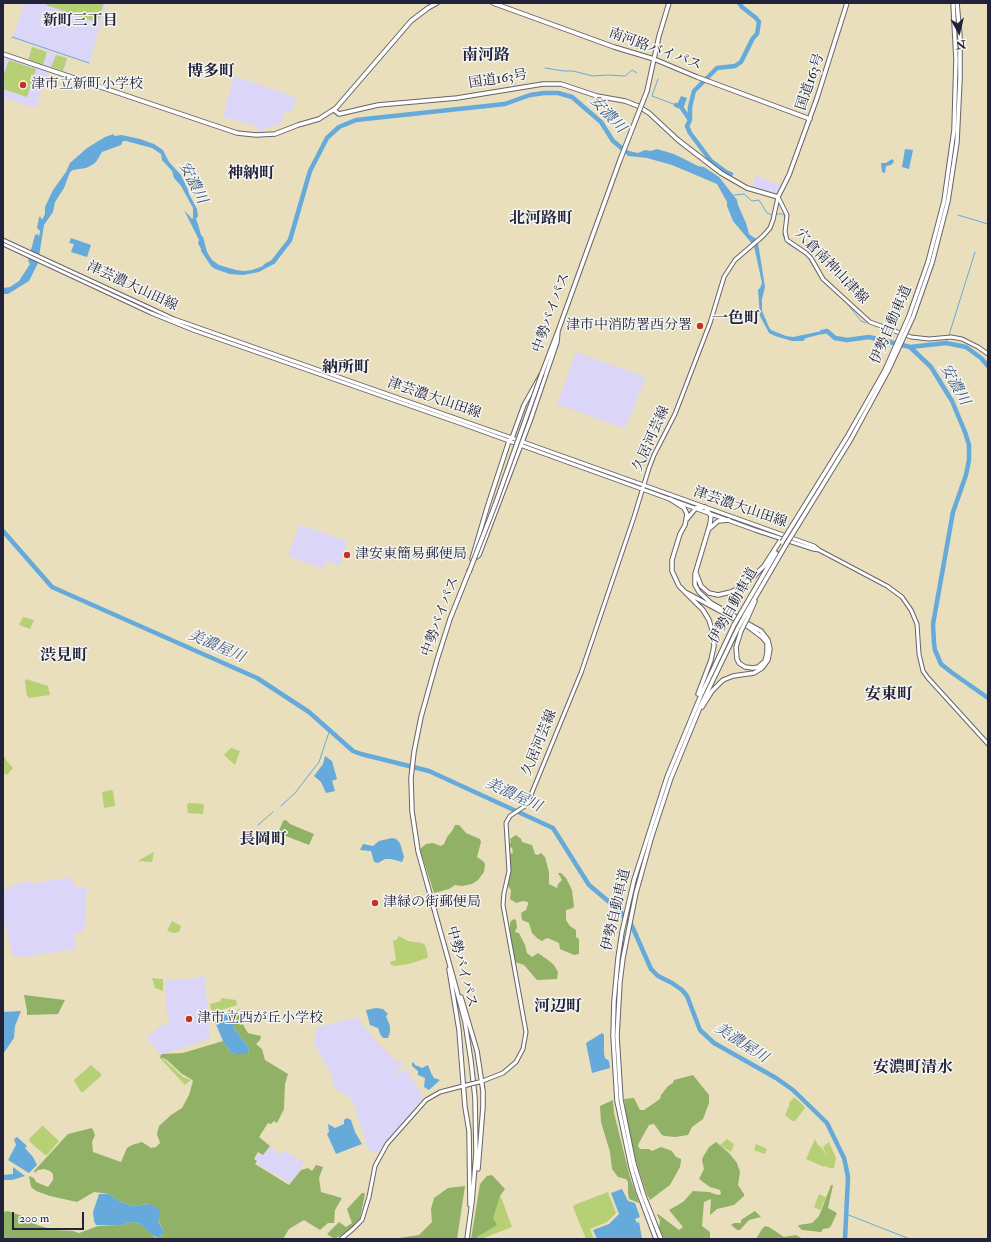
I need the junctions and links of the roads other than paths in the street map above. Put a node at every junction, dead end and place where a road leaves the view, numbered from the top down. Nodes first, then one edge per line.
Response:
1 (436, 3) edge
2 (493, 3) edge
3 (670, 3) edge
4 (848, 3) edge
5 (952, 3) edge
6 (957, 3) edge
7 (3, 54) edge
8 (654, 59) junction
9 (334, 110) junction
10 (810, 119) junction
11 (955, 142) junction
12 (778, 197) junction
13 (3, 240) edge
14 (3, 244) edge
15 (21, 250) junction
16 (930, 263) junction
17 (558, 331) junction
18 (988, 354) edge
19 (542, 373) junction
20 (510, 439) junction
21 (521, 444) junction
22 (643, 487) junction
23 (670, 499) junction
24 (704, 507) junction
25 (696, 508) junction
26 (709, 513) junction
27 (687, 519) junction
28 (729, 520) junction
29 (708, 530) junction
30 (783, 542) junction
31 (819, 550) junction
32 (696, 568) junction
33 (469, 572) junction
34 (684, 592) junction
35 (744, 615) junction
36 (738, 628) junction
37 (688, 724) junction
38 (988, 744) edge
39 (680, 756) junction
40 (440, 929) junction
41 (451, 969) junction
42 (615, 1057) junction
43 (480, 1082) junction
44 (465, 1085) junction
45 (470, 1219) junction
46 (651, 1220) junction
47 (342, 1239) edge
48 (467, 1239) edge
49 (656, 1239) edge
50 (661, 1239) edge

1 - 9 highway
2 - 8 highway, 南河路バイパス
3 - 8 highway, 中勢バイパス
4 - 10 highway, 国道163号
5 - 11 highway, 伊勢自動車道
6 - 11 highway, 伊勢自動車道
7 - 9 highway
8 - 10 highway, 南河路バイパス
8 - 17 highway, 中勢バイパス, bridge
9 - 12 highway, 国道163号
10 - 12 highway, 国道163号
11 - 16 highway, 伊勢自動車道
12 - 18 main road, 穴倉南神山津線
12 - 22 main road, 久居河芸線
13 - 15 main road, 津芸濃大山田線
14 - 15 main road, 津芸濃大山田線
15 - 20 main road, 津芸濃大山田線
16 - 30 highway, 伊勢自動車道, bridge
16 - 30 highway, 伊勢自動車道, bridge
17 - 19 highway, 中勢バイパス
17 - 21 highway
19 - 20 highway
19 - 33 highway, 中勢バイパス, bridge
20 - 21 main road, 津芸濃大山田線
20 - 33 highway
21 - 22 main road, 津芸濃大山田線
21 - 33 highway
22 - 23 main road, 津芸濃大山田線
22 - 24 main road, 津芸濃大山田線
22 - 43 main road, 久居河芸線
23 - 25 main road, 津芸濃大山田線
23 - 27 highway
24 - 25 highway
24 - 26 highway
24 - 31 main road, 津芸濃大山田線
25 - 26 main road, 津芸濃大山田線
25 - 27 highway
26 - 28 main road, 津芸濃大山田線
26 - 29 highway
27 - 34 highway
28 - 29 highway
28 - 31 main road, 津芸濃大山田線
29 - 32 highway
30 - 32 highway
30 - 35 highway, 伊勢自動車道
30 - 35 highway, 伊勢自動車道
31 - 38 main road, 津芸濃大山田線
32 - 39 highway
33 - 40 highway, 中勢バイパス
34 - 36 highway
34 - 37 highway
35 - 36 highway, bridge
35 - 36 highway, 伊勢自動車道, bridge
36 - 37 highway, 伊勢自動車道
36 - 39 highway, 伊勢自動車道
37 - 42 highway, 伊勢自動車道
39 - 42 highway, 伊勢自動車道
40 - 41 highway, 中勢バイパス
40 - 44 highway
41 - 43 highway
41 - 45 highway, 中勢バイパス
42 - 46 highway, 伊勢自動車道
43 - 44 main road, 久居河芸線, bridge
43 - 45 highway
44 - 45 highway
44 - 47 main road, 久居河芸線
45 - 48 highway, 中勢バイパス
46 - 49 highway, 伊勢自動車道
46 - 50 highway, 伊勢自動車道

